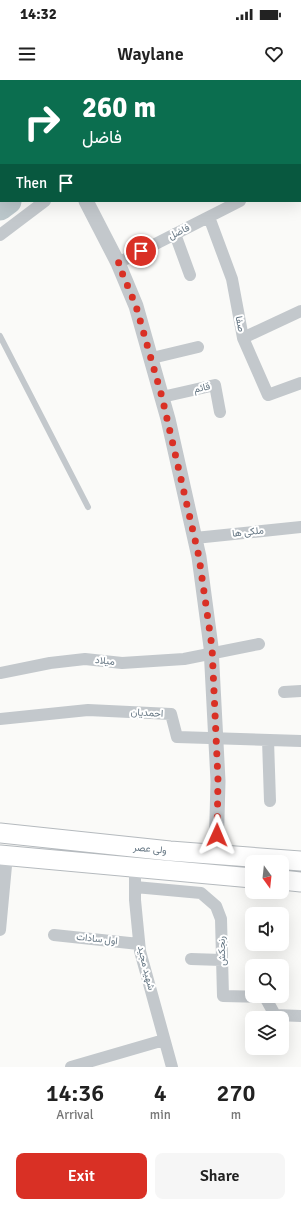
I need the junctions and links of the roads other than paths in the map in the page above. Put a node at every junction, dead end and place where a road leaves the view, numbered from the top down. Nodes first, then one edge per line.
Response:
1 (44, 202) edge
2 (87, 202) edge
3 (238, 202) edge
4 (209, 217) junction
5 (176, 234) junction
6 (0, 235) edge
7 (118, 263) junction
8 (190, 275) dead end
9 (301, 311) edge
10 (0, 336) edge
11 (243, 338) junction
12 (198, 348) dead end
13 (152, 358) junction
14 (301, 383) edge
15 (162, 397) junction
16 (220, 412) dead end
17 (88, 507) dead end
18 (301, 527) edge
19 (195, 538) junction
20 (259, 644) dead end
21 (212, 655) junction
22 (0, 673) edge
23 (284, 692) dead end
24 (301, 692) edge
25 (0, 720) edge
26 (216, 738) junction
27 (268, 740) junction
28 (301, 741) edge
29 (270, 801) dead end
30 (0, 834) edge
31 (3, 855) edge
32 (216, 855) junction
33 (301, 861) edge
34 (135, 867) junction
35 (245, 877) edge
36 (289, 881) edge
37 (301, 882) edge
38 (135, 887) junction
39 (0, 930) edge
40 (54, 935) dead end
41 (139, 944) junction
42 (191, 959) dead end
43 (222, 960) junction
44 (301, 1016) edge
45 (164, 1040) junction
46 (71, 1067) edge
47 (172, 1067) edge

1 - 6 street
2 - 7 street
3 - 4 street, فاضل
4 - 5 street, فاضل
4 - 11 street, صفا
5 - 7 street, فاضل
5 - 8 street
7 - 13 street
9 - 11 street
10 - 17 lane
11 - 14 street, صفا
12 - 13 street
13 - 15 street
15 - 16 street, قائم
15 - 19 street
18 - 19 street, ملکی ها
19 - 21 street
20 - 21 street, میلاد
21 - 22 street, میلاد
21 - 26 street
23 - 24 street
25 - 26 street, احمدیان
26 - 27 street, احمدیان
26 - 32 street
27 - 28 street, احمدیان
27 - 29 street
30 - 32 main road, ولی عصر
31 - 34 main road, ولی عصر
31 - 39 street
32 - 33 main road, ولی عصر
34 - 35 main road, ولی عصر
34 - 38 street, شهید مجید
36 - 37 main road
38 - 41 street, شهید مجید
38 - 43 street, رنجکش
40 - 41 street, اول سادات
41 - 45 street, شهید مجید
42 - 43 street
43 - 44 street, رنجکش
45 - 46 street
45 - 47 street, شهید مجید

